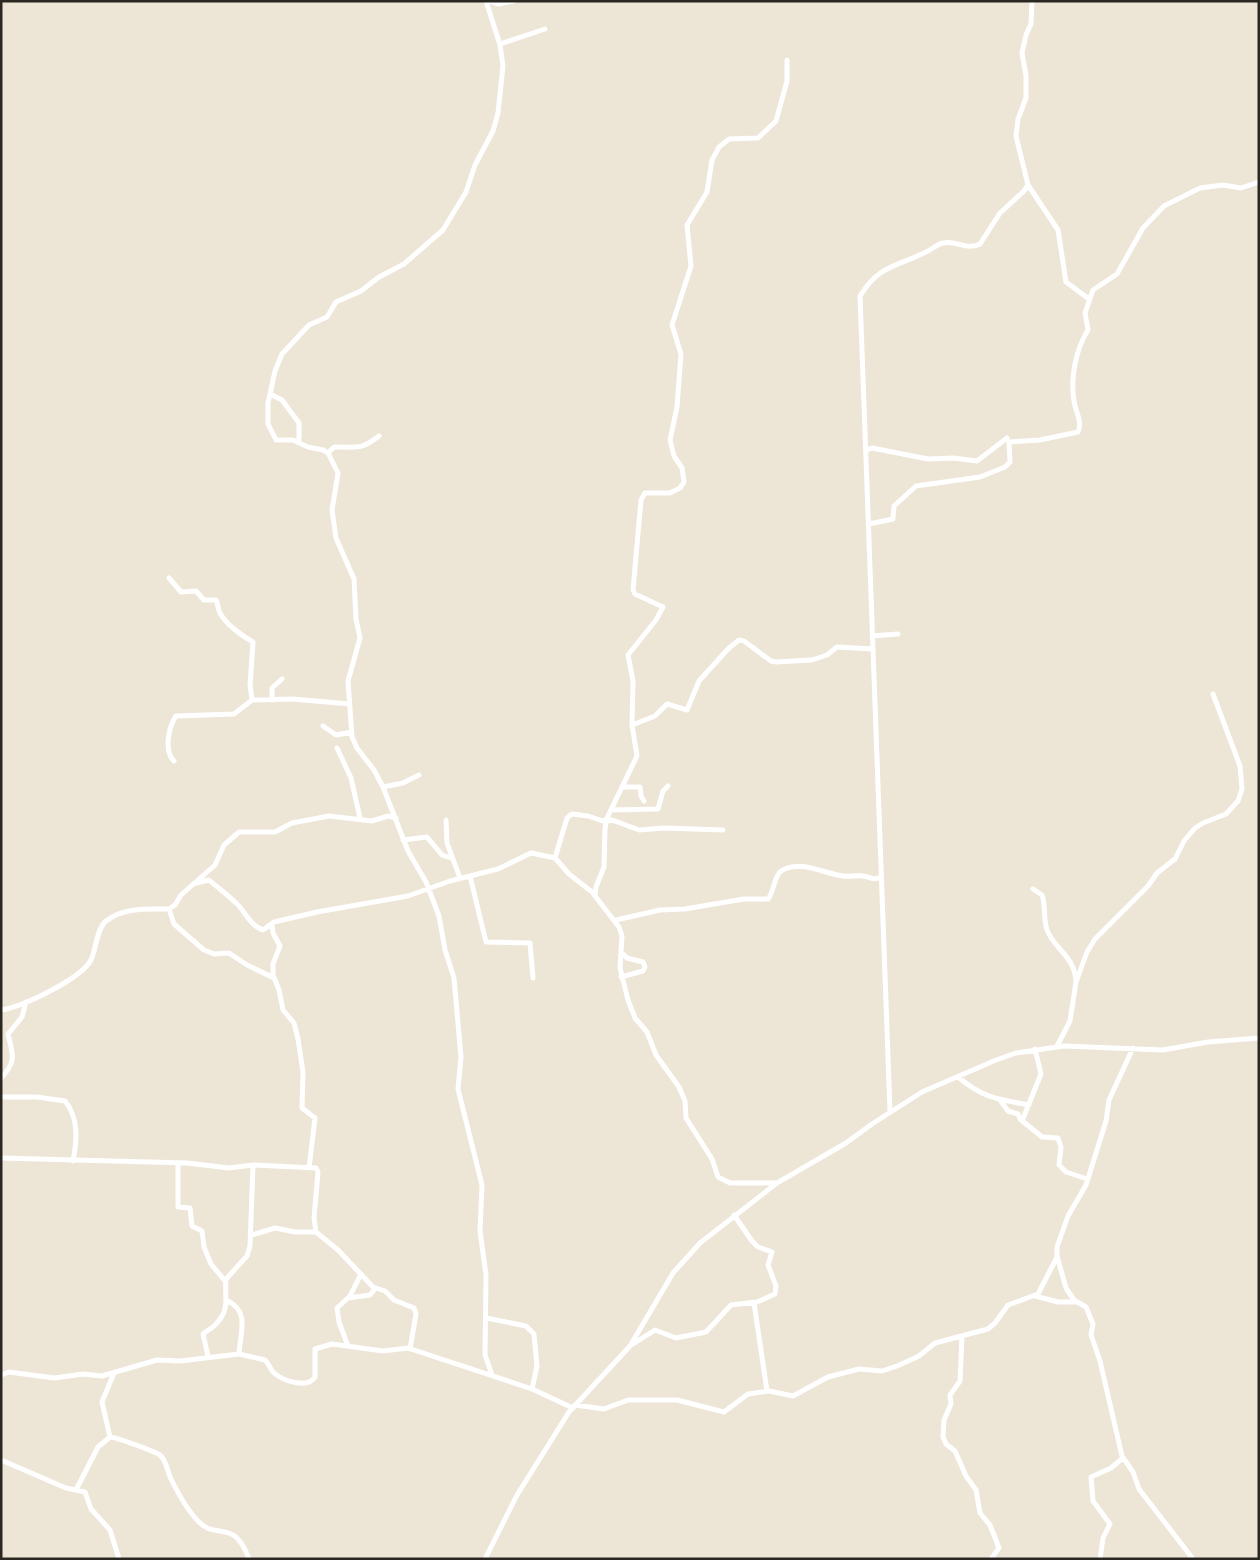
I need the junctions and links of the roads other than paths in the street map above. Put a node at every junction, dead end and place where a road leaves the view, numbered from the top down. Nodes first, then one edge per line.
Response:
1 (487, 1) edge
2 (514, 1) edge
3 (1032, 1) edge
4 (545, 29) dead end
5 (500, 44) junction
6 (787, 60) dead end
7 (1259, 182) edge
8 (1028, 185) junction
9 (1089, 299) junction
10 (270, 394) junction
11 (378, 436) dead end
12 (1008, 438) dead end
13 (299, 443) junction
14 (866, 450) junction
15 (328, 453) junction
16 (869, 524) junction
17 (169, 578) dead end
18 (898, 634) dead end
19 (872, 636) junction
20 (873, 649) junction
21 (282, 679) dead end
22 (1214, 694) dead end
23 (252, 700) junction
24 (272, 700) junction
25 (350, 704) junction
26 (632, 725) junction
27 (323, 726) dead end
28 (352, 732) junction
29 (337, 748) dead end
30 (174, 762) dead end
31 (418, 775) dead end
32 (668, 786) dead end
33 (383, 787) junction
34 (622, 787) junction
35 (644, 801) dead end
36 (611, 810) junction
37 (360, 818) junction
38 (396, 818) junction
39 (607, 819) junction
40 (446, 820) dead end
41 (724, 830) dead end
42 (403, 840) junction
43 (451, 858) junction
44 (555, 858) junction
45 (470, 876) junction
46 (881, 877) junction
47 (460, 878) junction
48 (196, 883) junction
49 (429, 889) junction
50 (1032, 889) dead end
51 (595, 896) junction
52 (169, 909) junction
53 (616, 920) junction
54 (272, 924) junction
55 (621, 952) junction
56 (621, 977) junction
57 (274, 978) junction
58 (533, 978) dead end
59 (1076, 982) junction
60 (26, 1002) junction
61 (1, 1010) edge
62 (1061, 1038) junction
63 (1259, 1038) edge
64 (1057, 1046) junction
65 (1064, 1046) junction
66 (1133, 1048) junction
67 (1035, 1049) junction
68 (958, 1076) junction
69 (1, 1078) edge
70 (1, 1097) edge
71 (1000, 1100) junction
72 (1029, 1105) junction
73 (890, 1111) junction
74 (1022, 1121) junction
75 (1, 1158) edge
76 (73, 1161) junction
77 (178, 1165) junction
78 (253, 1166) junction
79 (309, 1168) junction
80 (1087, 1179) junction
81 (776, 1183) junction
82 (734, 1215) junction
83 (316, 1232) junction
84 (252, 1235) junction
85 (1057, 1256) junction
86 (361, 1274) junction
87 (226, 1281) junction
88 (375, 1289) junction
89 (1035, 1296) junction
90 (348, 1298) junction
91 (228, 1301) junction
92 (1076, 1302) junction
93 (754, 1303) junction
94 (486, 1318) junction
95 (962, 1336) junction
96 (348, 1346) junction
97 (630, 1346) junction
98 (410, 1349) junction
99 (239, 1354) junction
100 (208, 1356) junction
101 (114, 1373) junction
102 (1, 1375) edge
103 (492, 1375) junction
104 (532, 1389) junction
105 (767, 1391) junction
106 (574, 1406) junction
107 (110, 1437) junction
108 (1123, 1458) junction
109 (1, 1460) edge
110 (76, 1490) junction
111 (119, 1559) edge
112 (249, 1559) edge
113 (485, 1559) edge
114 (991, 1559) edge
115 (1100, 1559) edge
116 (1192, 1559) edge

1 - 2 street
1 - 5 street
3 - 8 street
4 - 5 street
5 - 10 street
6 - 26 street
7 - 9 street
8 - 9 street
8 - 14 street
9 - 16 street
10 - 13 street
10 - 13 street
11 - 15 street
12 - 14 street
13 - 15 street
14 - 16 street
15 - 25 street
16 - 19 street
17 - 23 street
18 - 19 street
19 - 20 street
20 - 26 street
20 - 46 street
21 - 24 street
22 - 59 street
23 - 24 street
23 - 30 street
24 - 25 street
25 - 28 street
26 - 34 street
27 - 28 street
28 - 33 street
29 - 37 street
31 - 33 street
32 - 36 street
33 - 38 street
34 - 35 street
34 - 36 street
36 - 39 street
37 - 38 street
37 - 48 street
38 - 42 street
39 - 41 street
39 - 44 street
39 - 51 street
40 - 43 street
42 - 43 street
42 - 49 street
43 - 47 street
44 - 45 street
44 - 51 street
45 - 47 street
45 - 58 street
46 - 53 street
46 - 73 street
47 - 49 street
48 - 52 street
48 - 54 street
49 - 54 street
49 - 94 street
50 - 59 street
51 - 53 street
52 - 57 street
52 - 60 street
53 - 55 street
54 - 57 street
55 - 56 street
55 - 56 street
56 - 81 street
57 - 79 street
59 - 62 street
60 - 61 street
60 - 69 street
62 - 64 street
62 - 65 street
63 - 66 street
64 - 65 street
64 - 67 street
65 - 66 street
66 - 80 street
67 - 68 street
67 - 72 street
68 - 71 street
68 - 73 street
70 - 76 street
71 - 72 street
71 - 74 street
72 - 74 street
73 - 81 street
74 - 80 street
75 - 76 street
76 - 77 street
77 - 78 street
77 - 87 street
78 - 79 street
78 - 84 street
79 - 83 street
80 - 85 street
81 - 82 street
82 - 93 street
82 - 97 street
83 - 84 street
83 - 86 street
84 - 87 street
85 - 89 street
85 - 92 street
86 - 88 street
86 - 90 street
87 - 91 street
88 - 90 street
88 - 98 street
89 - 92 street
89 - 95 street
90 - 96 street
91 - 99 street
91 - 100 street
92 - 108 street
93 - 97 street
93 - 105 street
94 - 103 street
94 - 104 street
95 - 105 street
95 - 114 street
96 - 98 street
96 - 99 street
97 - 106 street
98 - 103 street
99 - 100 street
100 - 101 street
101 - 102 street
101 - 107 street
103 - 104 street
104 - 106 street
105 - 106 street
106 - 113 street
107 - 110 street
107 - 112 street
108 - 115 street
108 - 116 street
109 - 110 street
110 - 111 street

